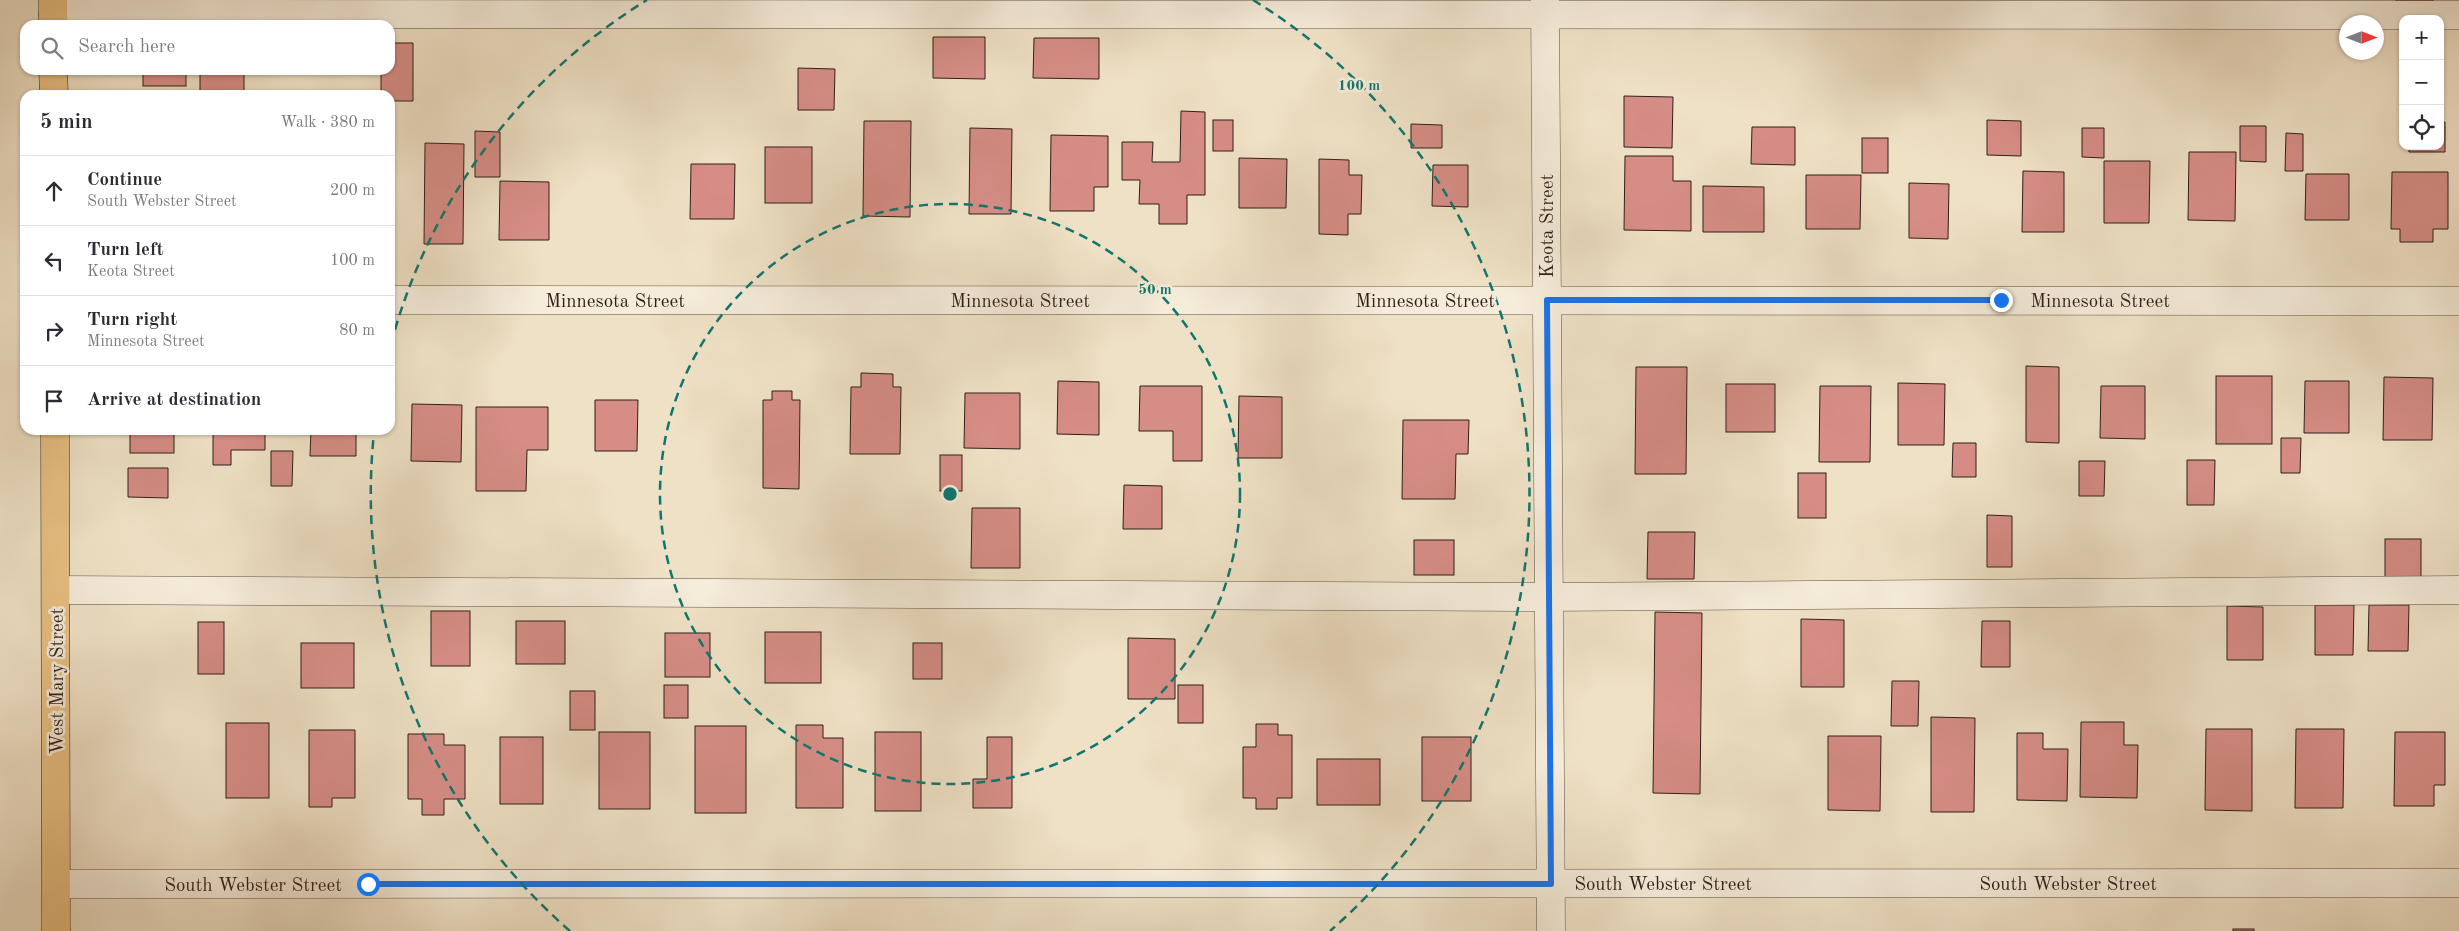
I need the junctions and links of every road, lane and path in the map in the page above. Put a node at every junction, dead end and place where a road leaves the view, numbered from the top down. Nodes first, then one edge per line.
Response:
1 (1545, 7) edge
2 (53, 13) edge
3 (2459, 15) edge
4 (53, 75) edge
5 (54, 90) edge
6 (395, 300) edge
7 (1547, 300) junction
8 (2459, 301) edge
9 (55, 435) edge
10 (56, 590) junction
11 (2459, 590) edge
12 (1549, 597) junction
13 (2459, 882) edge
14 (57, 884) junction
15 (1551, 884) junction
16 (56, 931) edge
17 (1551, 931) edge

1 - 2 street
1 - 3 street
1 - 7 street, Keota Street
4 - 5 main road
6 - 7 street, Minnesota Street
7 - 8 street, Minnesota Street
7 - 12 street, Keota Street
9 - 10 main road, West Mary Street
10 - 12 street
10 - 14 main road, West Mary Street
11 - 12 street
12 - 15 street, Keota Street
13 - 15 street, South Webster Street
14 - 15 street, South Webster Street
14 - 16 main road, West Mary Street
15 - 17 street, Keota Street

